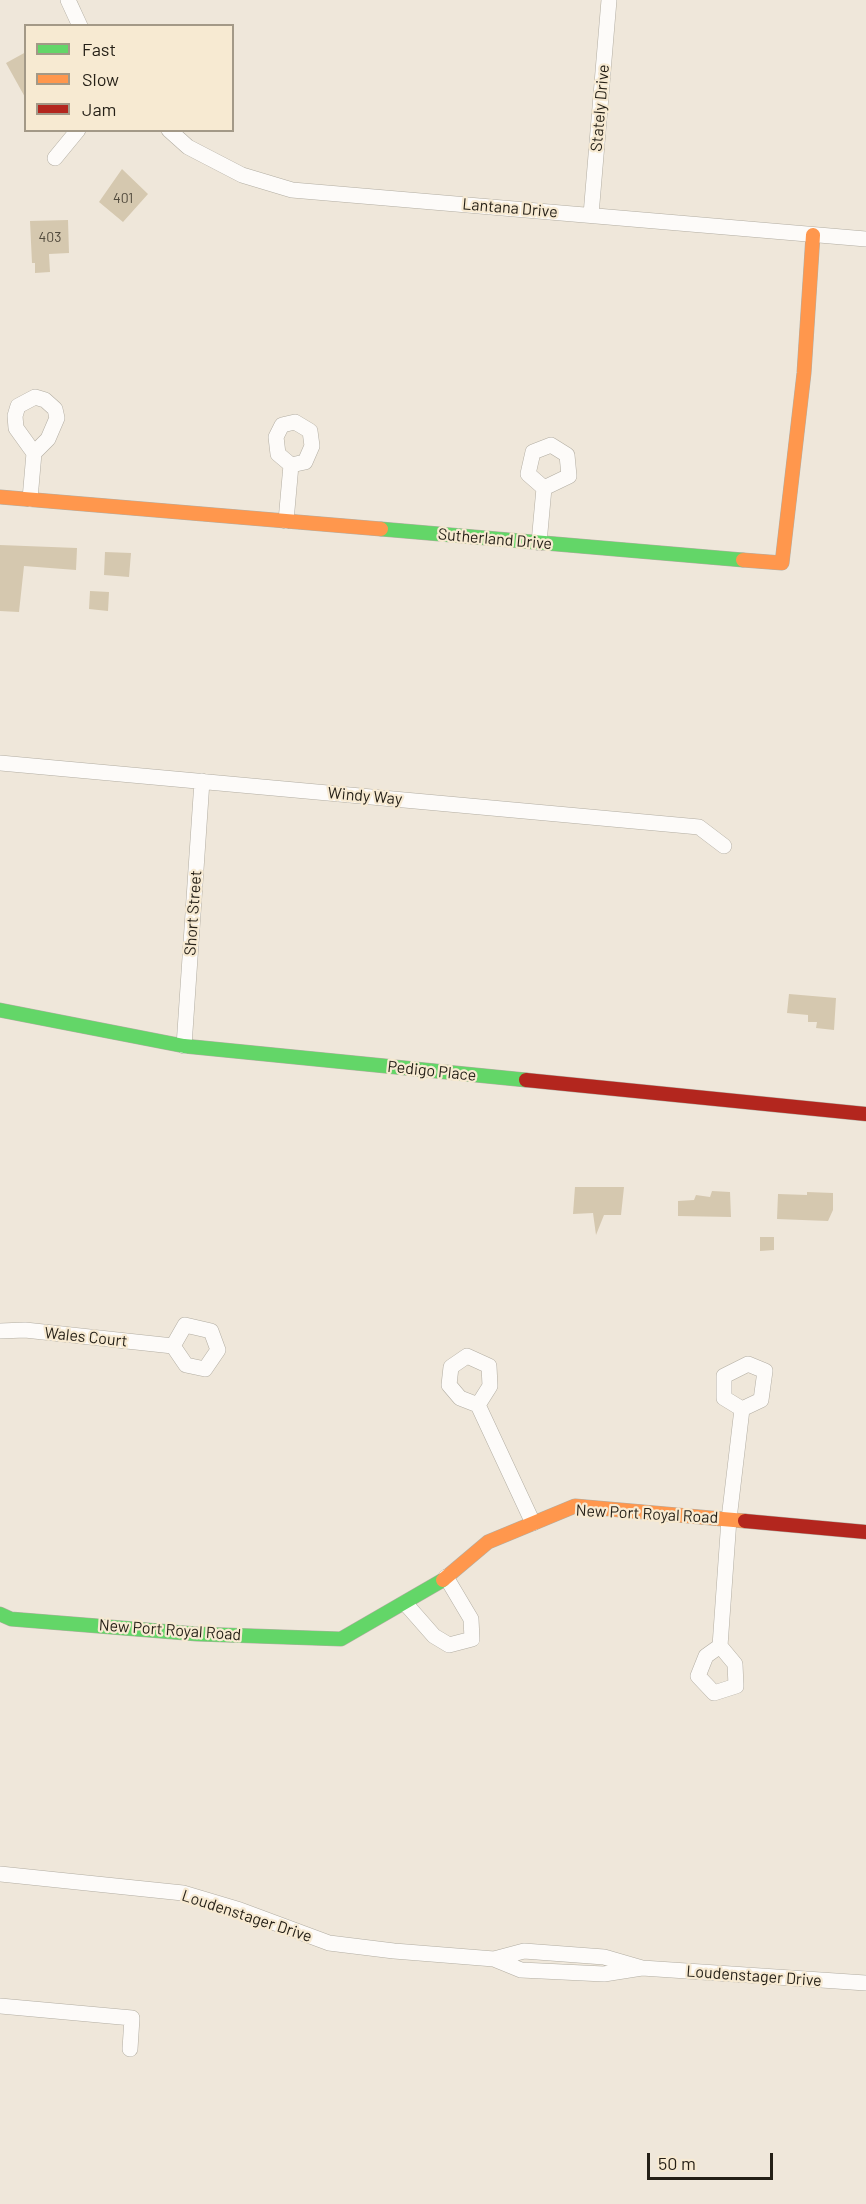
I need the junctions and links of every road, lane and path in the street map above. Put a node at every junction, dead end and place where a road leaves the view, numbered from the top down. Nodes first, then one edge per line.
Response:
1 (68, 0) edge
2 (609, 0) edge
3 (79, 24) edge
4 (76, 132) edge
5 (172, 132) edge
6 (55, 158) dead end
7 (591, 215) junction
8 (813, 235) junction
9 (866, 239) edge
10 (34, 453) dead end
11 (291, 465) dead end
12 (544, 488) dead end
13 (0, 497) edge
14 (30, 499) junction
15 (286, 521) junction
16 (539, 543) junction
17 (0, 763) edge
18 (202, 781) junction
19 (724, 846) dead end
20 (0, 1010) edge
21 (184, 1046) junction
22 (866, 1114) edge
23 (0, 1331) edge
24 (172, 1346) dead end
25 (478, 1405) dead end
26 (742, 1409) dead end
27 (729, 1519) junction
28 (533, 1522) junction
29 (866, 1532) edge
30 (447, 1577) junction
31 (405, 1603) junction
32 (0, 1614) edge
33 (720, 1646) dead end
34 (0, 1874) edge
35 (866, 1983) edge
36 (0, 2006) edge
37 (130, 2049) dead end

1 - 3 street
2 - 7 street, Stately Drive
4 - 6 street
5 - 7 street, Lantana Drive
7 - 8 street, Lantana Drive
8 - 9 street, Lantana Drive
8 - 16 street, Sutherland Drive
10 - 14 street
11 - 15 street
12 - 16 street
13 - 14 street, Sutherland Drive
14 - 15 street, Sutherland Drive
15 - 16 street, Sutherland Drive
17 - 18 street, Windy Way
18 - 19 street, Windy Way
18 - 21 street, Short Street
20 - 21 street, Pedigo Place
21 - 22 street, Pedigo Place
23 - 24 street, Wales Court
25 - 28 street
26 - 27 street
27 - 28 street, New Port Royal Road
27 - 29 street, New Port Royal Road
27 - 33 street
28 - 30 street, New Port Royal Road
30 - 31 street, New Port Royal Road
30 - 31 street
31 - 32 street, New Port Royal Road
34 - 35 street, Loudenstager Drive
36 - 37 street

